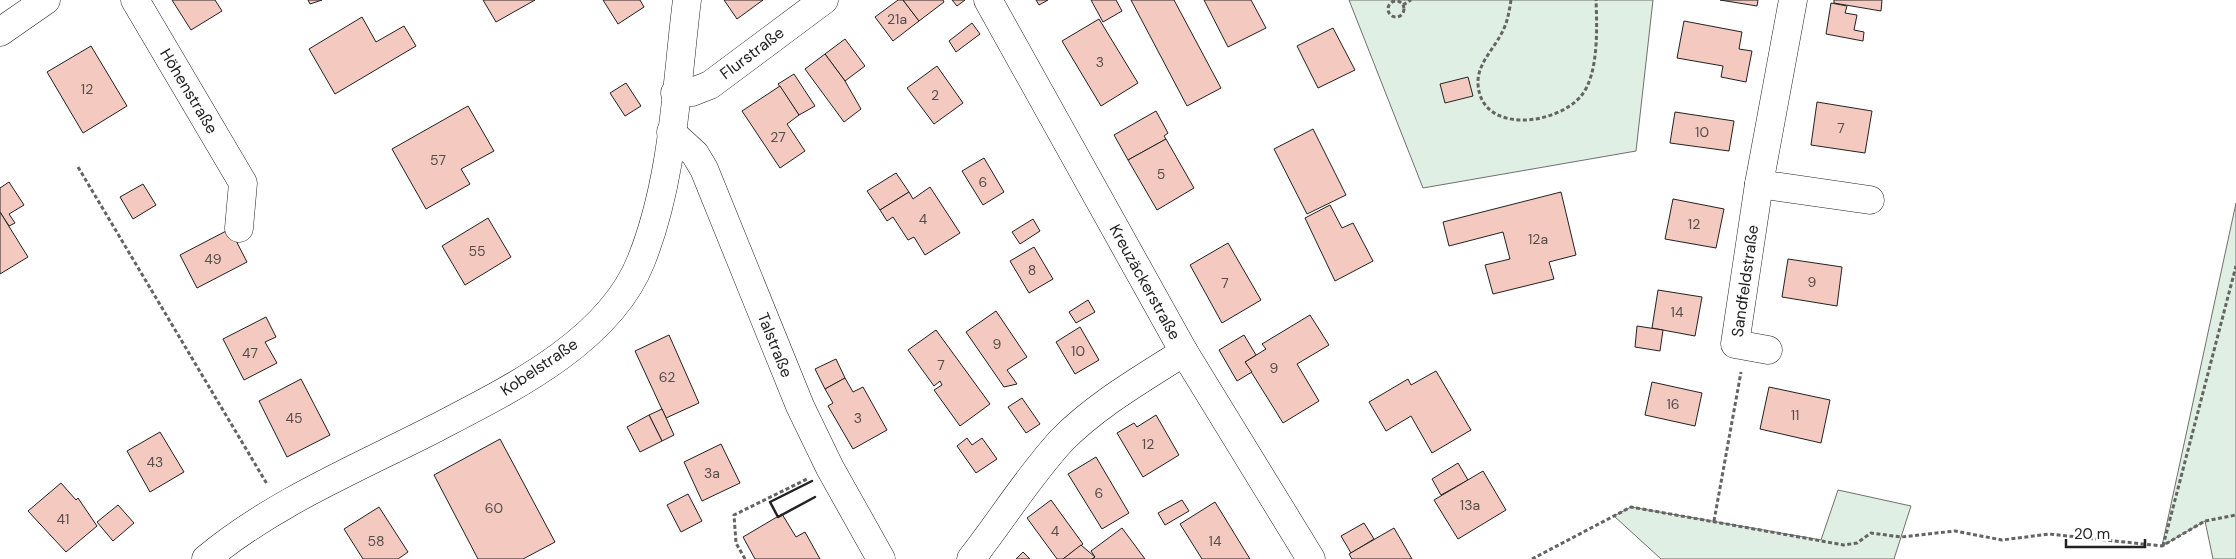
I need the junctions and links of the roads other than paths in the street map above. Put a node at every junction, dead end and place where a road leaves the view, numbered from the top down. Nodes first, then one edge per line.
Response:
1 (46, 0) edge
2 (135, 0) edge
3 (687, 0) edge
4 (824, 0) edge
5 (988, 0) edge
6 (1793, 0) edge
7 (0, 32) edge
8 (675, 93) junction
9 (671, 132) junction
10 (1759, 184) junction
11 (1870, 200) dead end
12 (239, 228) dead end
13 (1756, 348) road end
14 (1184, 352) junction
15 (206, 559) edge
16 (881, 559) edge
17 (970, 559) edge
18 (1311, 559) edge

1 - 7 street
2 - 12 street, Höhenstraße
3 - 8 street, Kobelstraße
4 - 8 street, Flurstraße
5 - 14 street, Kreuzäckerstraße
6 - 10 street, Sandfeldstraße
8 - 9 street, Kobelstraße
9 - 15 street, Kobelstraße
9 - 16 street, Talstraße
10 - 11 street
10 - 13 street, Sandfeldstraße
14 - 17 street
14 - 18 street, Kreuzäckerstraße

